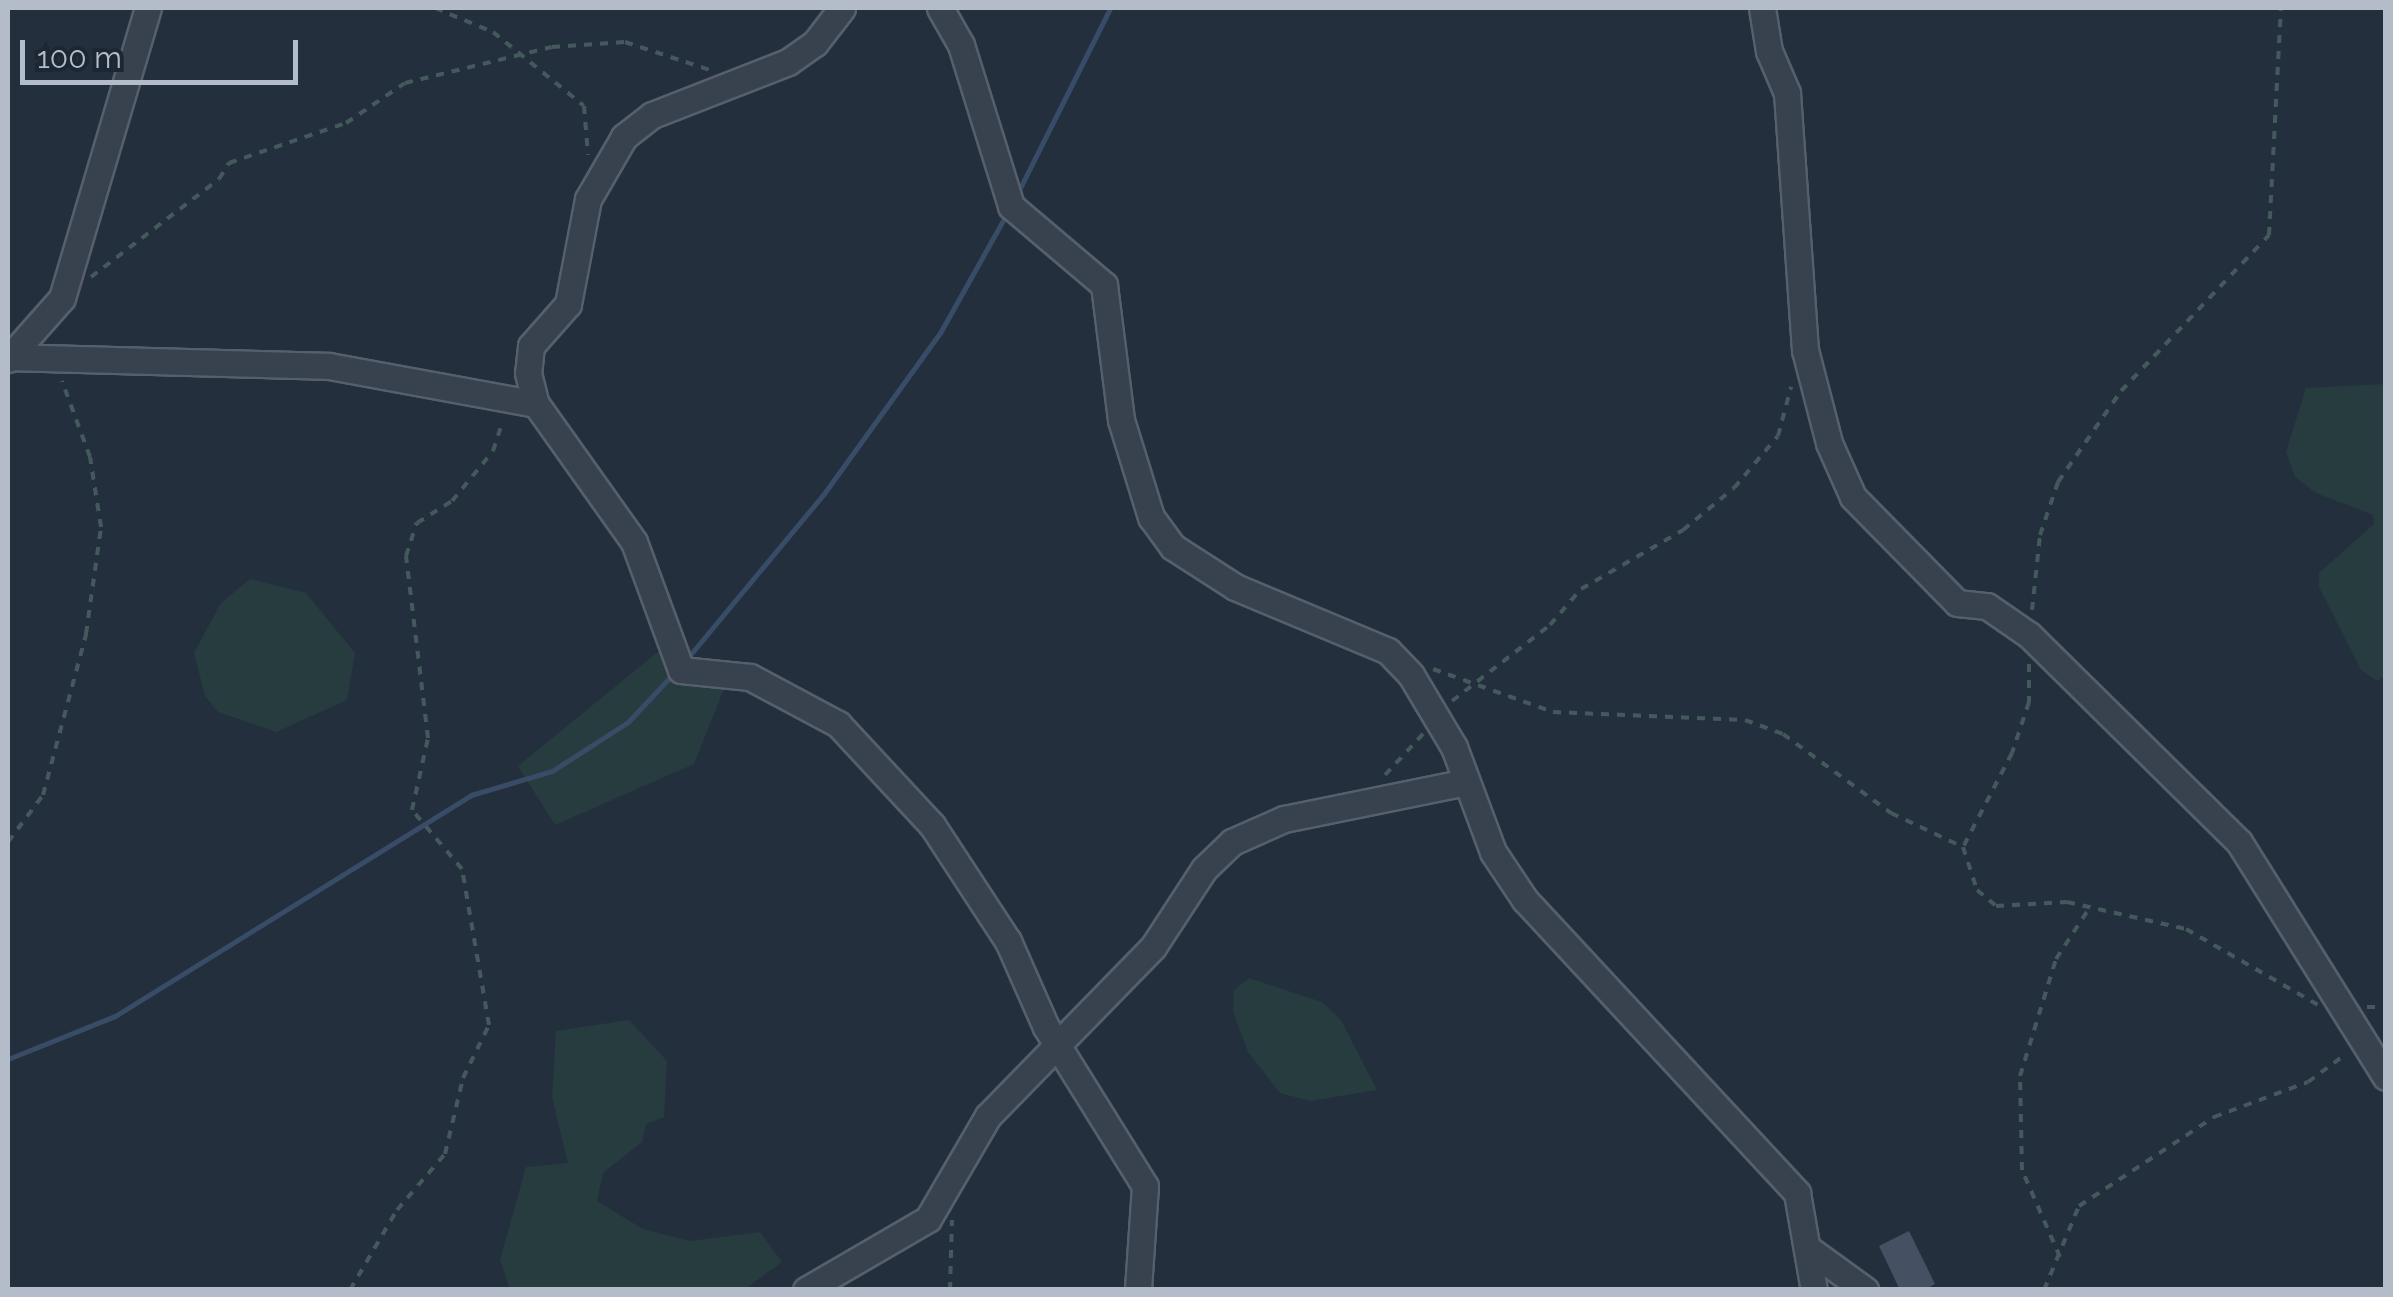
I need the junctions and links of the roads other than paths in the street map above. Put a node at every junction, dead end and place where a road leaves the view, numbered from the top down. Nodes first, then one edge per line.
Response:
1 (148, 8) edge
2 (842, 8) edge
3 (940, 8) edge
4 (1762, 8) edge
5 (8, 358) edge
6 (536, 404) junction
7 (1466, 782) junction
8 (1059, 1044) junction
9 (2386, 1077) edge
10 (1803, 1245) junction
11 (806, 1290) edge
12 (1138, 1290) edge
13 (1814, 1290) edge
14 (1865, 1290) edge

1 - 5 street
2 - 6 street
3 - 7 street
4 - 9 street
5 - 6 street
6 - 8 street
7 - 8 street
7 - 10 street
8 - 11 street
8 - 12 street
10 - 13 street
10 - 14 street

